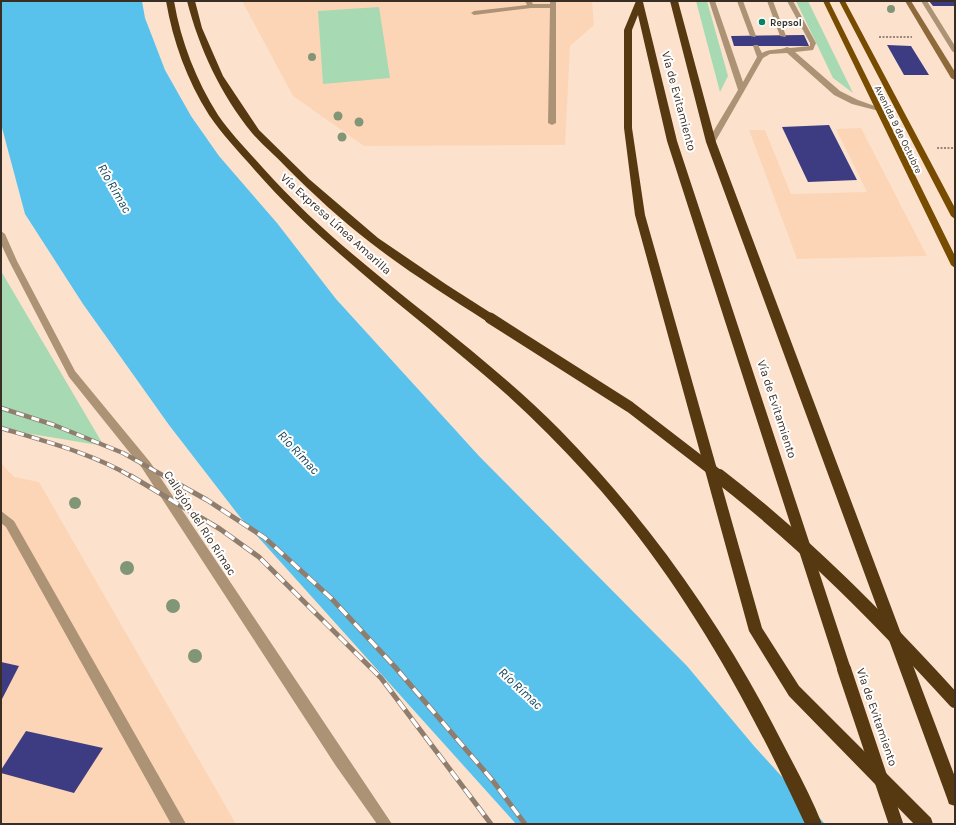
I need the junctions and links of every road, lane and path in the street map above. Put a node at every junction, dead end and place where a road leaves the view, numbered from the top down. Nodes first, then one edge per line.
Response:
1 (170, 1) edge
2 (191, 1) edge
3 (674, 1) edge
4 (712, 1) edge
5 (740, 1) edge
6 (770, 1) edge
7 (790, 1) edge
8 (826, 1) edge
9 (842, 1) edge
10 (908, 1) edge
11 (924, 1) edge
12 (639, 2) edge
13 (553, 3) edge
14 (529, 4) edge
15 (474, 12) dead end
16 (753, 36) dead end
17 (783, 36) dead end
18 (878, 37) dead end
19 (916, 37) dead end
20 (952, 42) edge
21 (756, 46) dead end
22 (787, 48) junction
23 (955, 51) edge
24 (760, 56) junction
25 (955, 78) edge
26 (742, 90) junction
27 (879, 109) junction
28 (552, 123) dead end
29 (711, 142) junction
30 (935, 148) dead end
31 (955, 148) edge
32 (955, 216) edge
33 (1, 234) edge
34 (4, 247) edge
35 (955, 265) edge
36 (1, 516) edge
37 (955, 701) edge
38 (955, 798) edge
39 (179, 824) edge
40 (385, 824) edge
41 (814, 824) edge
42 (896, 824) edge
43 (926, 824) edge

1 - 41 highway, Vía Expresa Línea Amarilla
2 - 37 highway, Vía Expresa Línea Amarilla, bridge
3 - 29 highway, Vía de Evitamiento
4 - 26 street
5 - 16 street
6 - 17 street
7 - 22 street
8 - 27 main road, Avenida 9 de Octubre
9 - 32 main road, Avenida 9 de Octubre
10 - 25 street
11 - 20 street
12 - 42 highway, Vía de Evitamiento, bridge
12 - 43 highway
13 - 14 street
13 - 28 street
14 - 15 street
18 - 19 path
20 - 23 street
21 - 24 street
22 - 24 street
22 - 27 street
24 - 26 street
26 - 29 street
27 - 35 main road, Avenida 9 de Octubre
29 - 38 highway, Vía de Evitamiento
30 - 31 path
33 - 34 street, Callejón del Río Rímac
34 - 40 street, Callejón del Río Rímac
36 - 39 street

